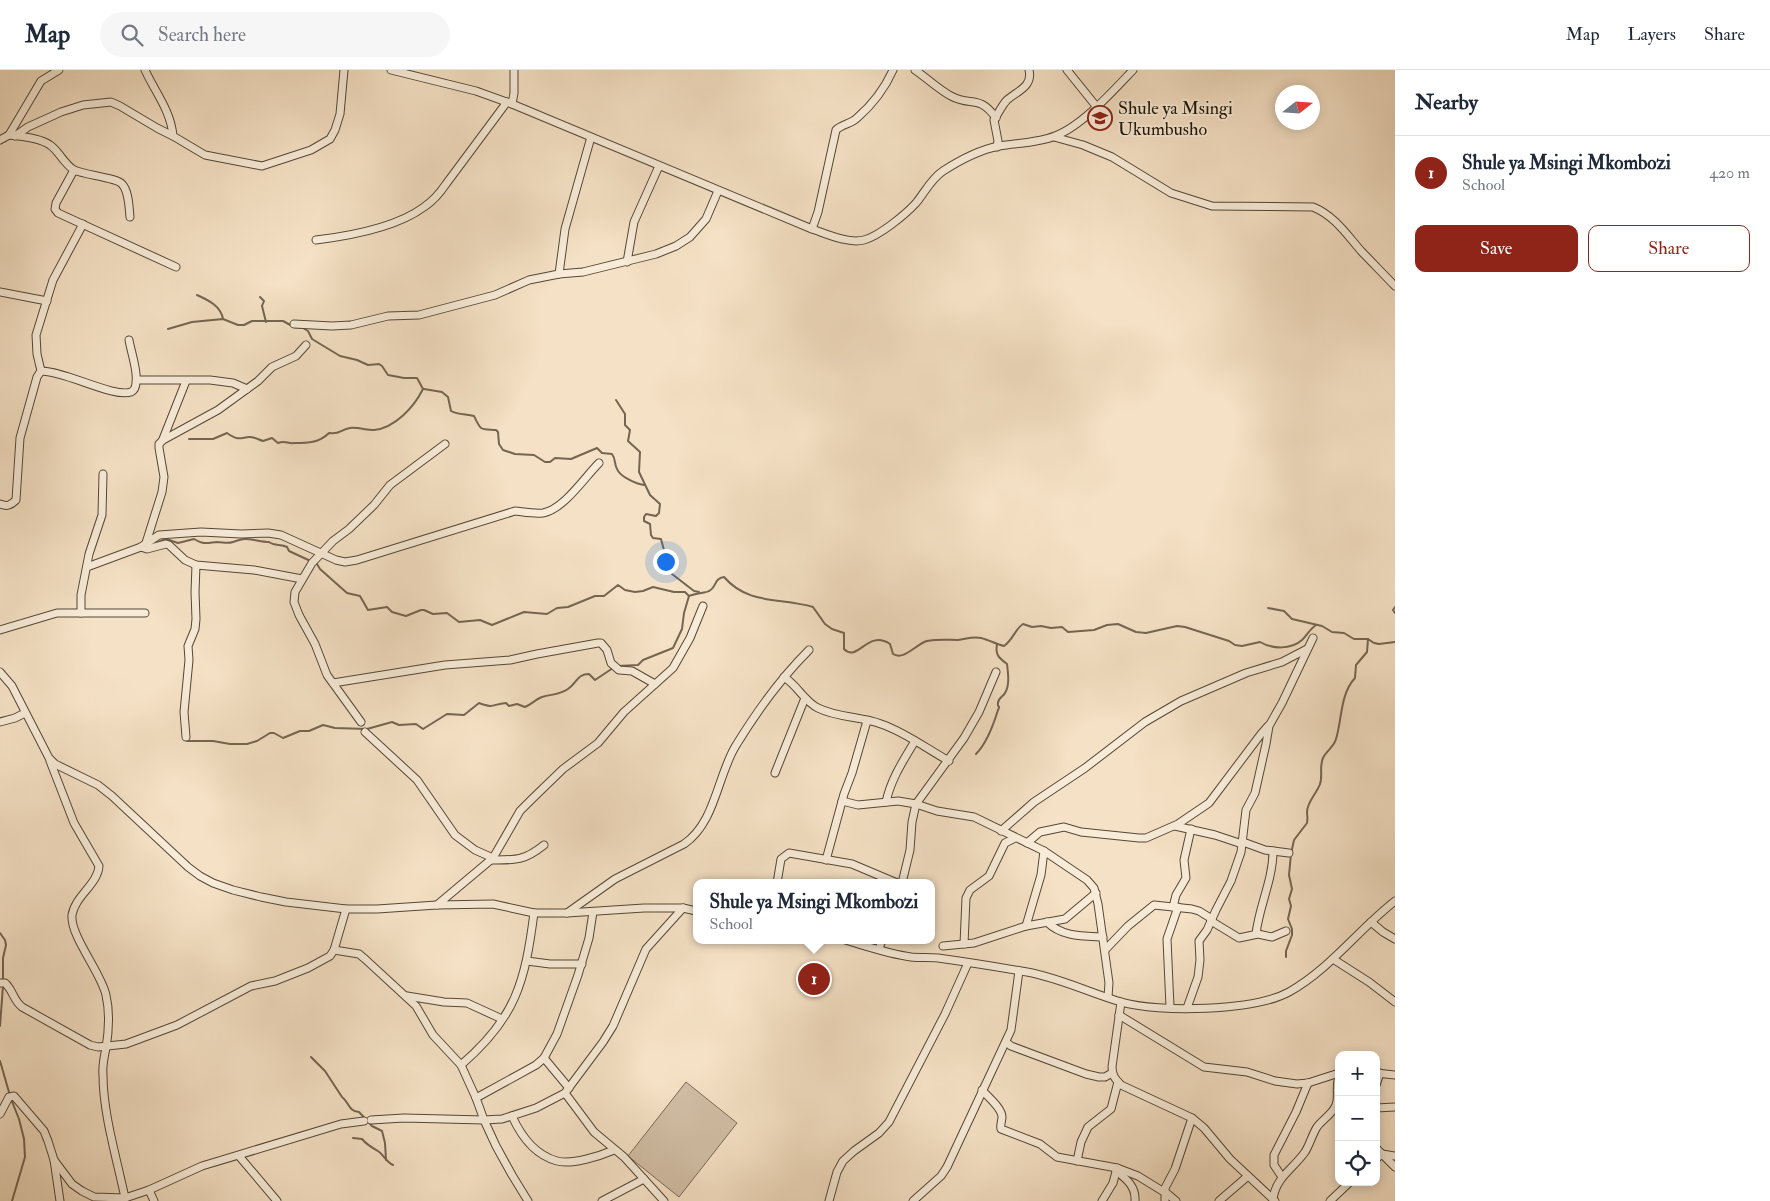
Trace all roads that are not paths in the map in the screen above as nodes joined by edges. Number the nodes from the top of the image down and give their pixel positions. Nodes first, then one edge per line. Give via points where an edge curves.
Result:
1 (59, 70) edge
2 (145, 70) edge
3 (344, 70) edge
4 (391, 70) edge
5 (514, 70) edge
6 (893, 70) edge
7 (915, 70) edge
8 (1029, 70) edge
9 (1067, 70) edge
10 (1133, 70) edge
11 (509, 103) junction
12 (1096, 106) junction
13 (996, 118) junction
14 (12, 135) junction
15 (173, 136) junction
16 (590, 137) junction
17 (1054, 137) junction
18 (0, 140) edge
19 (997, 147) junction
20 (659, 166) junction
21 (74, 170) junction
22 (718, 191) junction
23 (130, 217) dead end
24 (83, 224) junction
25 (812, 229) junction
26 (316, 240) dead end
27 (628, 262) junction
28 (176, 267) dead end
29 (559, 274) junction
30 (1395, 286) edge
31 (0, 292) edge
32 (46, 301) junction
33 (294, 324) dead end
34 (129, 340) dead end
35 (306, 345) dead end
36 (41, 371) junction
37 (137, 380) junction
38 (186, 381) junction
39 (247, 389) junction
40 (163, 440) junction
41 (445, 444) dead end
42 (599, 463) dead end
43 (103, 474) dead end
44 (0, 504) edge
45 (143, 547) junction
46 (322, 554) junction
47 (196, 564) junction
48 (87, 567) junction
49 (302, 579) junction
50 (703, 606) dead end
51 (81, 613) junction
52 (146, 613) dead end
53 (0, 630) edge
54 (1313, 638) dead end
55 (1307, 648) junction
56 (809, 650) dead end
57 (0, 672) edge
58 (996, 672) dead end
59 (784, 677) junction
60 (333, 683) junction
61 (655, 684) junction
62 (805, 698) junction
63 (25, 713) junction
64 (867, 721) junction
65 (0, 722) edge
66 (362, 722) dead end
67 (1269, 726) junction
68 (365, 732) dead end
69 (186, 736) dead end
70 (915, 741) junction
71 (49, 758) junction
72 (949, 761) junction
73 (775, 772) dead end
74 (842, 801) junction
75 (886, 802) junction
76 (916, 804) junction
77 (1174, 826) junction
78 (1191, 829) junction
79 (1000, 831) junction
80 (1015, 838) junction
81 (1027, 843) junction
82 (1242, 843) junction
83 (544, 845) dead end
84 (1044, 851) junction
85 (1273, 851) junction
86 (1289, 853) dead end
87 (492, 859) junction
88 (826, 860) junction
89 (778, 879) edge
90 (888, 879) edge
91 (903, 879) edge
92 (1096, 893) junction
93 (1395, 902) edge
94 (437, 905) junction
95 (1176, 907) junction
96 (683, 908) junction
97 (346, 909) junction
98 (693, 910) edge
99 (534, 912) junction
100 (592, 912) junction
101 (567, 913) junction
102 (1212, 920) junction
103 (1047, 922) junction
104 (1371, 922) junction
105 (1026, 926) junction
106 (1286, 931) dead end
107 (1256, 934) junction
108 (1103, 938) junction
109 (1395, 939) edge
110 (860, 944) edge
111 (880, 944) edge
112 (964, 944) junction
113 (943, 946) dead end
114 (878, 949) junction
115 (334, 950) junction
116 (1104, 950) junction
117 (1332, 960) junction
118 (527, 961) junction
119 (968, 963) junction
120 (582, 964) junction
121 (1020, 971) junction
122 (0, 983) edge
123 (407, 996) junction
124 (1108, 998) junction
125 (1121, 1002) junction
126 (1395, 1002) edge
127 (1170, 1007) junction
128 (1187, 1008) junction
129 (1119, 1015) junction
130 (502, 1020) junction
131 (1006, 1042) junction
132 (106, 1047) junction
133 (544, 1058) junction
134 (460, 1064) junction
135 (1112, 1073) junction
136 (1380, 1073) edge
137 (1395, 1075) edge
138 (1335, 1076) edge
139 (1118, 1082) junction
140 (1308, 1083) junction
141 (982, 1090) junction
142 (567, 1091) junction
143 (1337, 1096) edge
144 (476, 1098) junction
145 (1395, 1107) edge
146 (1380, 1108) edge
147 (0, 1114) edge
148 (512, 1116) junction
149 (1192, 1118) junction
150 (484, 1120) junction
151 (614, 1150) junction
152 (239, 1156) junction
153 (1395, 1156) edge
154 (1380, 1157) edge
155 (1380, 1158) edge
156 (54, 1160) junction
157 (1077, 1161) junction
158 (1395, 1167) edge
159 (1117, 1169) junction
160 (1248, 1176) junction
161 (1282, 1177) junction
162 (644, 1179) junction
163 (72, 1184) junction
164 (1346, 1186) edge
165 (58, 1189) junction
166 (150, 1190) junction
167 (1164, 1191) junction
168 (125, 1198) junction
169 (1274, 1200) edge
170 (60, 1201) edge
171 (154, 1201) edge
172 (277, 1201) edge
173 (528, 1201) edge
174 (602, 1201) edge
175 (664, 1201) edge
176 (830, 1201) edge
177 (913, 1201) edge
178 (1102, 1201) edge
179 (1135, 1201) edge
180 (1165, 1201) edge
181 (1176, 1201) edge
182 (1219, 1201) edge
183 (1330, 1201) edge

1 - 14 street via 41,81
2 - 15 street via 168,112
3 - 15 street via 340,114 335,130 330,139 311,150 262,166 205,155
4 - 11 street
5 - 11 street via 514,93
6 - 25 street via 882,90 857,118 836,130
7 - 13 street via 950,96 984,105
8 - 13 street via 1026,87 1006,101
9 - 12 street
10 - 12 street
11 - 16 street
11 - 26 street via 437,196 424,207 409,216 356,234
12 - 17 street via 1074,126
13 - 19 street
14 - 15 street via 61,112 83,105 111,102
14 - 18 street
14 - 21 street via 50,145
16 - 20 street
16 - 29 street via 565,229
17 - 19 street
17 - 30 street via 1112,157 1171,193 1207,205 1312,207 1338,223
19 - 25 street via 975,154 940,173 911,208 864,240 845,239
20 - 22 street
20 - 27 street via 634,222
21 - 23 street via 123,184
21 - 24 street via 55,206 61,215
22 - 25 street
22 - 27 street via 706,218 690,237 676,246
24 - 28 street
24 - 32 street via 53,280
27 - 29 street
29 - 33 street via 529,280 495,296 419,315 388,316 351,325
31 - 32 street
32 - 36 street via 36,335
34 - 37 street
35 - 39 street via 296,356 272,368
36 - 37 street via 124,393 132,392
36 - 44 street via 20,438 16,500 4,506
37 - 38 street
38 - 39 street via 233,383
38 - 40 street
39 - 40 street via 218,410
40 - 45 street via 159,448 164,477 162,492
41 - 46 street via 390,485 374,505
42 - 46 street via 568,498 549,511 507,513 357,560 345,562
43 - 48 street via 102,514
45 - 46 street via 166,534 268,533 289,538
45 - 47 street via 169,545 185,560
45 - 48 street
46 - 49 street
47 - 49 street
47 - 69 street via 196,619 188,646 184,712
48 - 51 street
49 - 60 street via 294,602
50 - 61 street via 682,654 673,668
51 - 52 street
51 - 53 street via 56,613
54 - 55 street
55 - 67 street
55 - 79 street via 1282,662 1246,673 1181,701 1145,722 1034,802
56 - 59 street
57 - 63 street via 12,686
58 - 72 street via 979,712
59 - 62 street
59 - 101 street via 736,747 700,830 693,838 615,878
60 - 61 street via 445,664 510,660 602,643 611,663 619,670 632,671
60 - 66 street
61 - 87 street via 624,712 598,743 563,769 520,811
62 - 64 street via 834,715
62 - 73 street
63 - 65 street
63 - 71 street
64 - 70 street via 890,727
64 - 74 street
67 - 77 street via 1209,803
67 - 82 street via 1255,793 1246,810
68 - 87 street via 418,780 455,835
70 - 72 street
70 - 75 street via 896,772
71 - 97 street via 98,785 188,867 212,882 286,902
71 - 132 street via 74,822 99,866 74,906 72,916 74,929 105,991 109,1010
72 - 76 street
74 - 75 street via 858,804
74 - 88 street
75 - 76 street
76 - 79 street via 974,817
76 - 91 street
77 - 78 street
77 - 81 street via 1146,838 1081,832 1064,826 1040,832
78 - 82 street
78 - 95 street via 1184,860 1186,878 1176,895
79 - 80 street
80 - 81 street
80 - 112 street via 1005,843 989,876 970,890 965,906
81 - 84 street
82 - 85 street
82 - 102 street via 1235,872
83 - 87 street via 527,857
84 - 92 street via 1087,880
84 - 105 street via 1041,875
85 - 86 street
85 - 107 street
87 - 94 street
88 - 89 street via 785,855 781,858
88 - 90 street via 852,864
92 - 103 street via 1068,918
92 - 108 street
93 - 104 street
94 - 97 street
94 - 99 street via 493,904
95 - 102 street via 1199,911
95 - 116 street via 1151,907
95 - 127 street via 1167,939
96 - 98 street
96 - 100 street
96 - 142 street via 646,950 612,1026
97 - 115 street
99 - 101 street
99 - 118 street
100 - 101 street
100 - 120 street
102 - 107 street via 1236,937
102 - 128 street via 1199,941 1198,977
103 - 105 street
103 - 108 street via 1062,932
104 - 109 street
104 - 117 street
105 - 112 street
106 - 107 street via 1272,937
108 - 116 street
110 - 114 street
111 - 114 street
112 - 113 street
114 - 119 street via 910,957
115 - 123 street via 359,954
115 - 132 street via 330,956 308,968 251,986 177,1025 126,1044
116 - 124 street
117 - 126 street
117 - 128 street via 1288,992 1267,1001
118 - 120 street
118 - 130 street via 512,1006
119 - 121 street
119 - 176 street via 889,1122 843,1161
120 - 133 street via 561,1025
121 - 124 street
121 - 131 street via 1011,1030
122 - 132 street via 8,985 22,1007 84,1042
123 - 130 street via 467,1003
123 - 134 street via 433,1035
124 - 125 street
125 - 127 street
125 - 129 street
127 - 128 street
129 - 135 street
129 - 140 street via 1204,1066 1248,1072 1275,1081
130 - 134 street via 489,1038
131 - 135 street via 1099,1078
131 - 141 street
132 - 168 street via 103,1081
133 - 142 street
133 - 144 street via 536,1066
134 - 144 street
135 - 139 street
136 - 137 street
138 - 140 street
139 - 149 street
139 - 157 street via 1111,1109 1088,1127
140 - 161 street via 1274,1154 1274,1165
141 - 157 street via 1000,1111 1001,1129 1040,1144 1057,1157
141 - 177 street via 947,1167
142 - 148 street via 536,1108
142 - 151 street via 594,1132
143 - 161 street via 1334,1109 1316,1129 1305,1152
144 - 150 street
145 - 146 street
147 - 156 street via 10,1096 17,1098 44,1131
148 - 150 street
148 - 151 street via 535,1150 555,1161 590,1158
149 - 160 street
149 - 167 street
150 - 152 street via 367,1120 341,1124
150 - 173 street
151 - 162 street
152 - 166 street via 202,1166
152 - 172 street
153 - 154 street
155 - 158 street
156 - 163 street
156 - 165 street
157 - 159 street
159 - 167 street via 1138,1176
159 - 178 street
159 - 179 street via 1133,1188
160 - 169 street
160 - 182 street
161 - 169 street via 1274,1190
162 - 174 street
162 - 175 street
163 - 165 street
163 - 168 street via 94,1197
164 - 183 street
165 - 170 street
166 - 168 street
166 - 171 street
167 - 180 street
167 - 181 street

